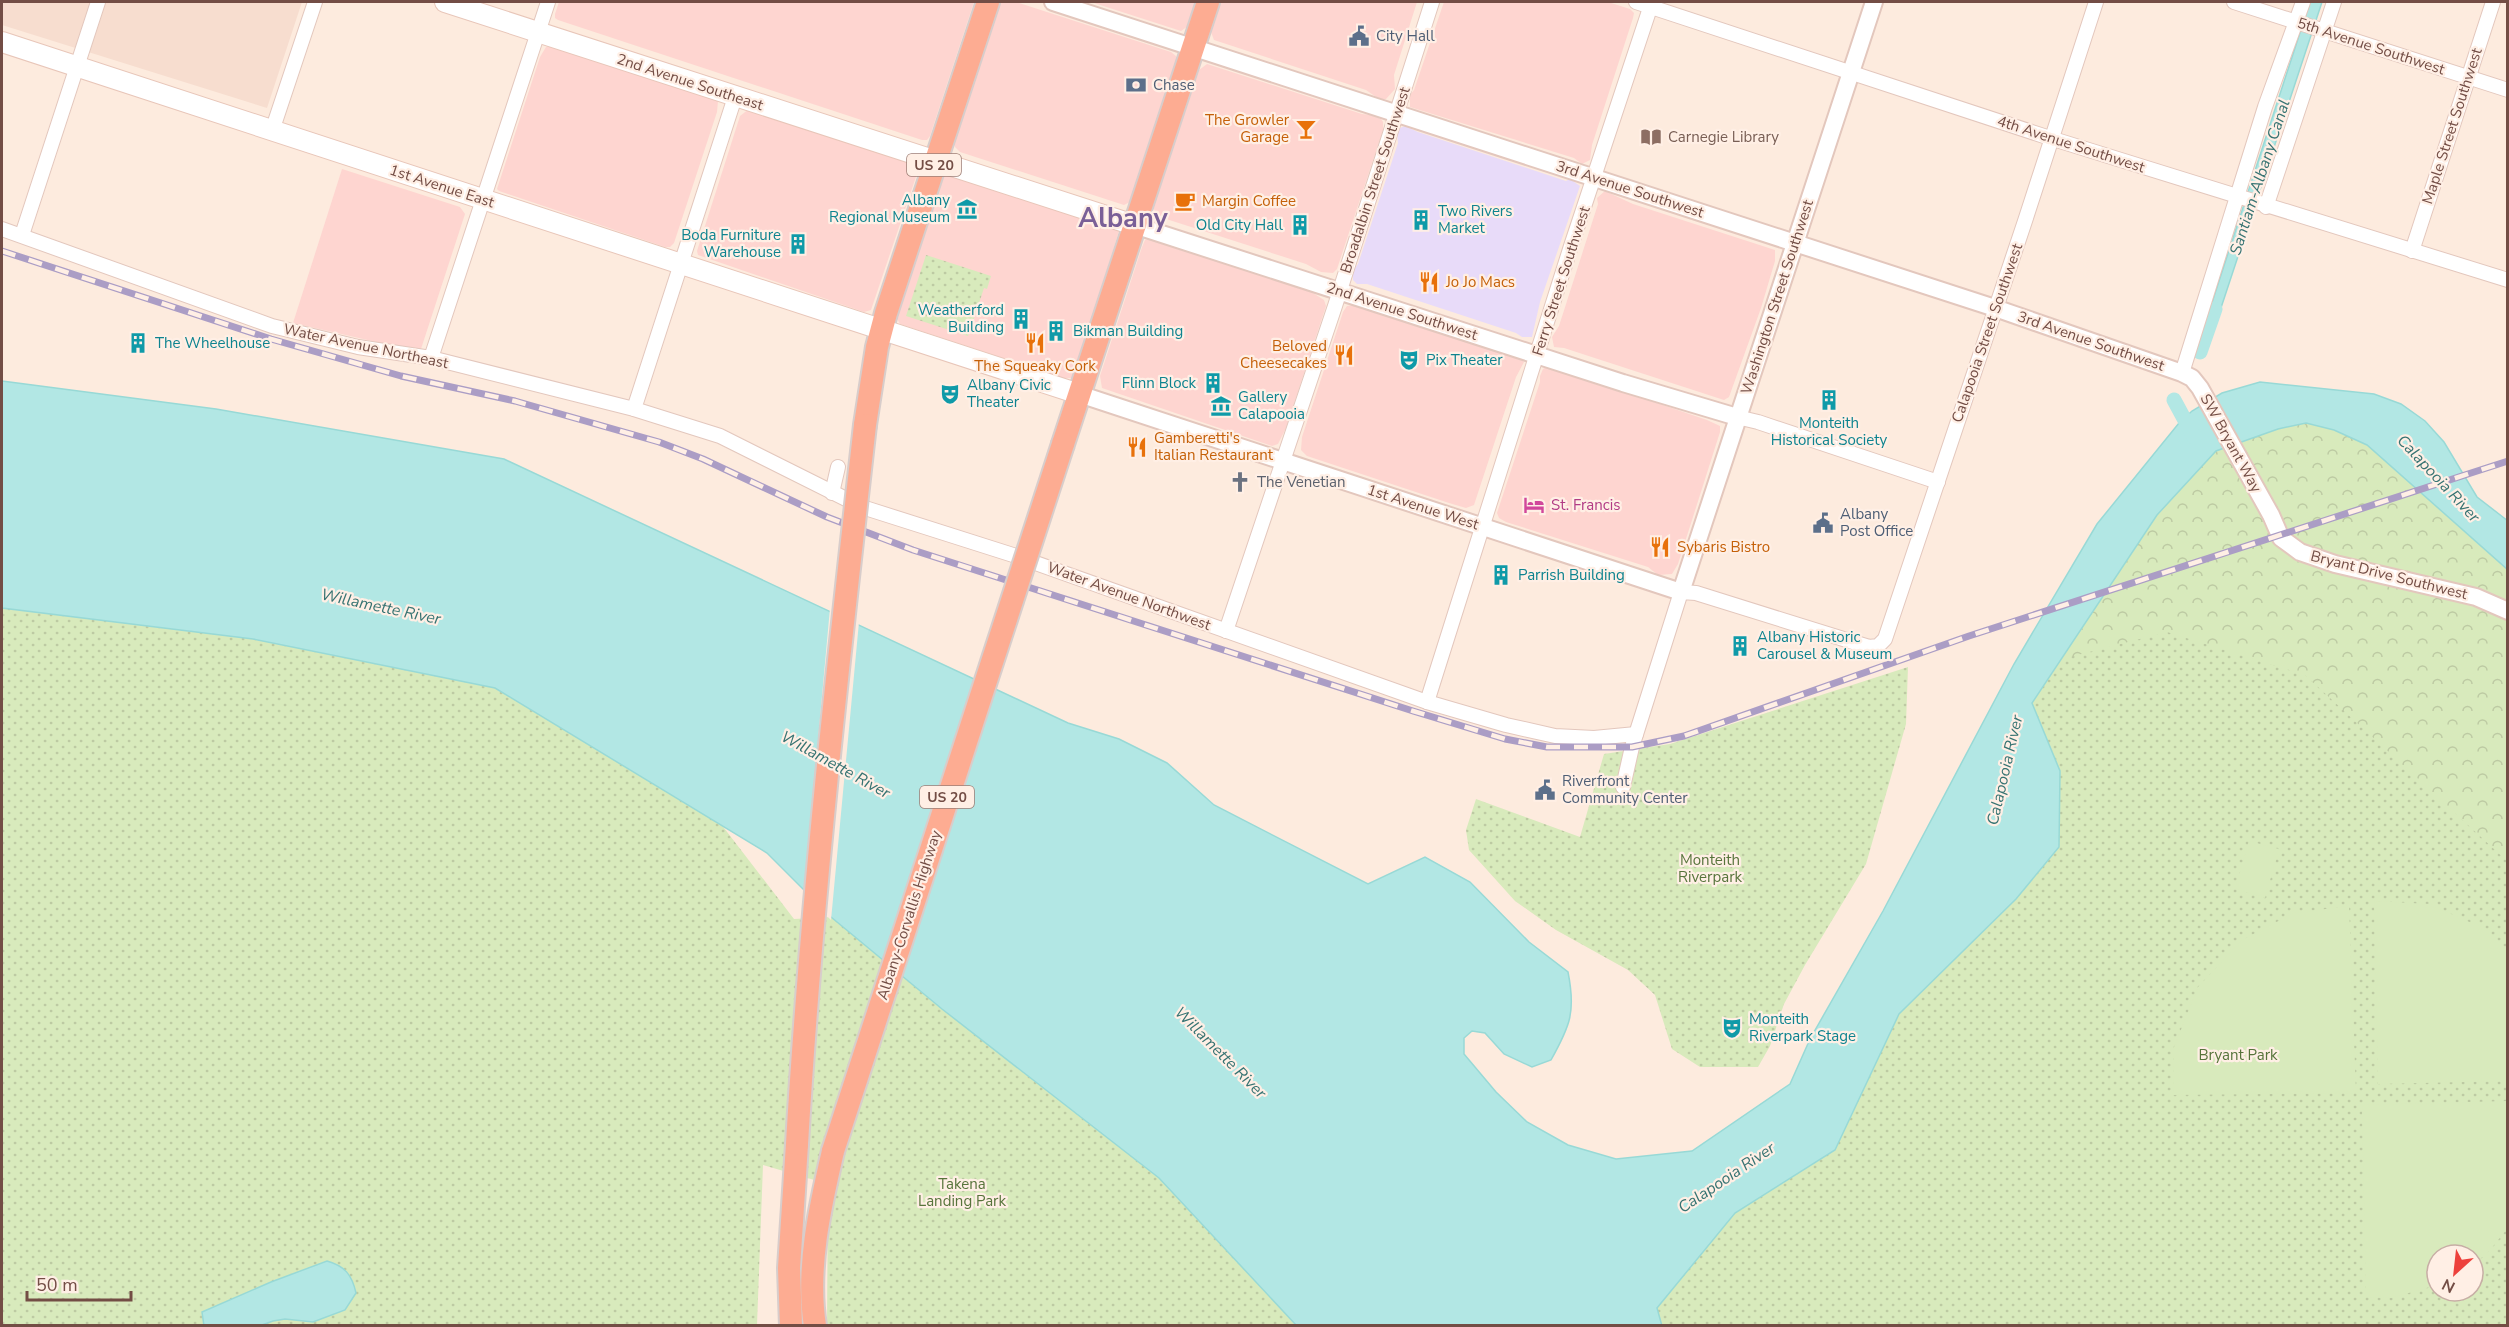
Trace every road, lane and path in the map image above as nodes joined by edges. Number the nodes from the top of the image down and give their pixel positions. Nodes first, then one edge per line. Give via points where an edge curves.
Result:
1 (98, 2) edge
2 (315, 2) edge
3 (445, 2) edge
4 (548, 2) edge
5 (988, 2) edge
6 (1053, 2) edge
7 (1208, 2) edge
8 (1432, 2) edge
9 (1636, 2) edge
10 (1874, 2) edge
11 (2096, 2) edge
12 (2234, 2) edge
13 (2302, 2) edge
14 (2334, 2) edge
15 (2493, 2) edge
16 (1652, 4) edge
17 (2299, 22) junction
18 (2321, 30) junction
19 (539, 32) junction
20 (2, 42) edge
21 (1194, 47) junction
22 (76, 66) junction
23 (1850, 71) junction
24 (2469, 77) junction
25 (2508, 90) edge
26 (735, 97) junction
27 (1397, 112) junction
28 (272, 131) junction
29 (2050, 138) junction
30 (935, 162) junction
31 (1595, 177) junction
32 (2240, 198) junction
33 (484, 200) junction
34 (2262, 206) junction
35 (1134, 225) junction
36 (2, 230) edge
37 (22, 235) junction
38 (1794, 243) junction
39 (2412, 251) junction
40 (682, 264) junction
41 (2508, 280) edge
42 (1339, 291) junction
43 (1995, 308) junction
44 (882, 330) junction
45 (1538, 354) junction
46 (431, 358) junction
47 (2182, 373) junction
48 (2200, 388) joint
49 (1079, 394) junction
50 (634, 409) junction
51 (1737, 417) junction
52 (1283, 461) junction
53 (838, 467) dead end
54 (1938, 482) junction
55 (832, 493) junction
56 (2261, 499) joint
57 (1482, 527) junction
58 (1681, 592) junction
59 (2508, 611) edge
60 (1226, 631) junction
61 (1862, 646) joint
62 (1427, 702) junction
63 (1636, 734) junction
64 (1623, 787) dead end
65 (791, 1326) edge
66 (815, 1326) edge

1 - 22 street
2 - 28 street
3 - 19 main road, 2nd Avenue Southeast
4 - 19 street
5 - 30 highway, US 20
6 - 21 street, 3rd Avenue Southwest
7 - 21 highway, US 20
8 - 27 street, Broadalbin Street Southwest
9 - 16 street, 4th Avenue Southwest
10 - 23 street, Washington Street Southwest
11 - 29 street, Calapooia Street Southwest
12 - 17 street, 5th Avenue Southwest
13 - 17 street
14 - 18 street
15 - 24 street, Maple Street Southwest
16 - 23 street, 4th Avenue Southwest
16 - 31 street, Ferry Street Southwest
17 - 18 street, 5th Avenue Southwest
17 - 32 street via 2265,107
18 - 24 street, 5th Avenue Southwest
18 - 34 street
19 - 26 main road, 2nd Avenue Southeast
19 - 33 street
20 - 22 main road, 1st Avenue East
21 - 27 street, 3rd Avenue Southwest
21 - 35 highway, US 20
22 - 28 main road, 1st Avenue East
22 - 37 street
23 - 29 street, 4th Avenue Southwest
23 - 38 street, Washington Street Southwest
24 - 25 street, 5th Avenue Southwest
24 - 39 street, Maple Street Southwest
26 - 30 main road, 2nd Avenue Southeast
26 - 40 street
27 - 31 street, 3rd Avenue Southwest
27 - 42 street, Broadalbin Street Southwest
28 - 33 main road, 1st Avenue East
29 - 32 street, 4th Avenue Southwest
29 - 43 street, Calapooia Street Southwest
30 - 35 main road, 2nd Avenue Southwest
30 - 44 highway, US 20
31 - 38 street, 3rd Avenue Southwest
31 - 45 street, Ferry Street Southwest
32 - 34 street, 4th Avenue Southwest
32 - 47 street
33 - 40 main road, 1st Avenue East
33 - 46 street
34 - 39 street, 4th Avenue Southwest
35 - 42 street, 2nd Avenue Southwest
35 - 49 highway, US 20
36 - 37 street, Water Avenue Northeast
37 - 46 street, Water Avenue Northeast via 273,326 358,347
38 - 43 street, 3rd Avenue Southwest
38 - 51 street, Washington Street Southwest
39 - 41 street, 4th Avenue Southwest
40 - 44 main road, 1st Avenue East
40 - 50 street
42 - 45 street, 2nd Avenue Southwest
42 - 52 street, Broadalbin Street Southwest
43 - 47 street, 3rd Avenue Southwest
43 - 54 street, Calapooia Street Southwest
44 - 49 main road, 1st Avenue West
44 - 65 highway, US 20, bridge via 865,425 803,1042 789,1268
45 - 51 street, 2nd Avenue Southwest
45 - 57 street, Ferry Street Southwest
46 - 50 street, Water Avenue Northeast
47 - 48 street, 3rd Avenue Southwest
48 - 56 street, SW Bryant Way
49 - 52 street, 1st Avenue West
49 - 66 highway, Albany-Corvallis Highway / US 20, bridge via 833,1151 814,1259
50 - 55 street, Water Avenue Northwest via 720,436
51 - 54 street, 2nd Avenue Southwest
51 - 58 street, Washington Street Southwest
52 - 57 street, 1st Avenue West
52 - 60 street, Broadalbin Street Southwest
53 - 55 street
54 - 61 street, Calapooia Street Southwest via 1887,634 1878,646
55 - 60 street, Water Avenue Northwest via 894,519 1013,555
56 - 59 street, Bryant Drive Southwest via 2277,532 2300,552 2476,597
57 - 58 street, 1st Avenue West
57 - 62 street, Ferry Street Southwest
58 - 61 street, 1st Avenue West via 1696,593
58 - 63 street
60 - 62 street, Water Avenue Northwest
62 - 63 street, Water Avenue Northwest via 1555,736
63 - 64 street

